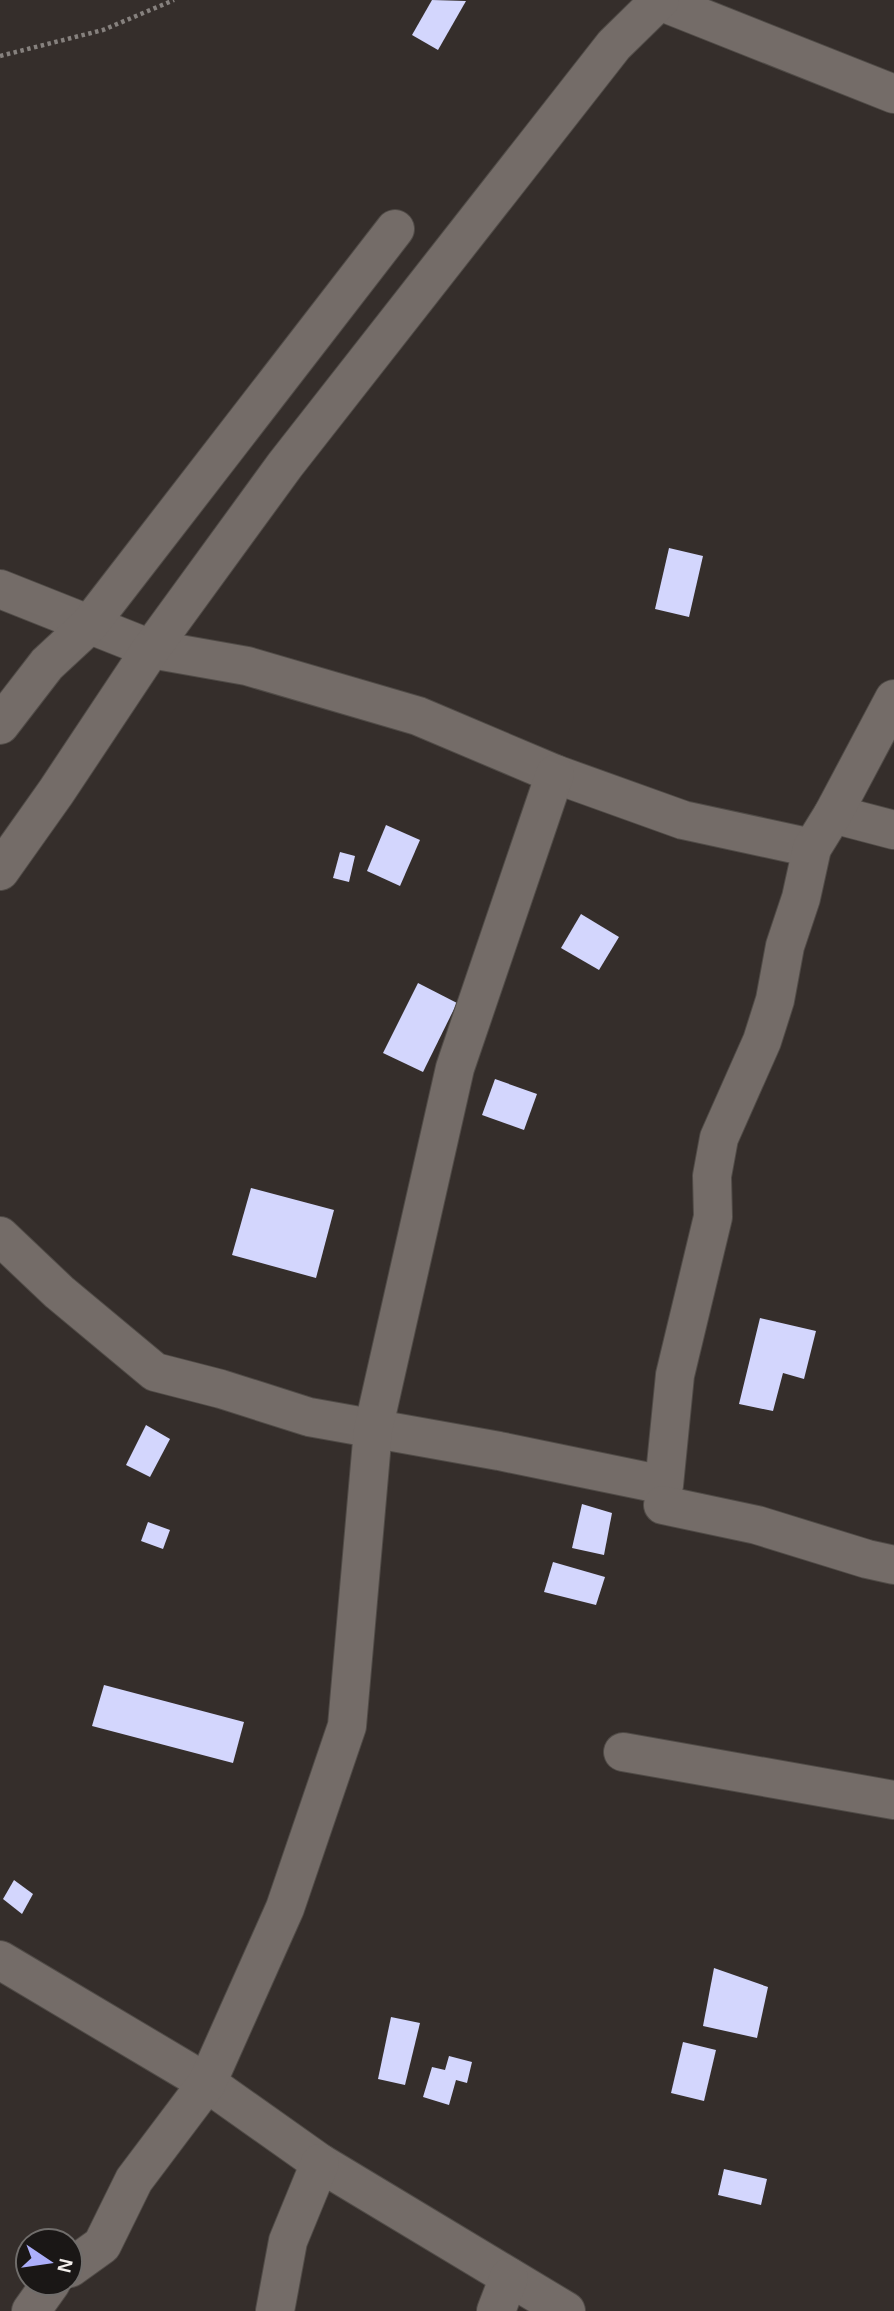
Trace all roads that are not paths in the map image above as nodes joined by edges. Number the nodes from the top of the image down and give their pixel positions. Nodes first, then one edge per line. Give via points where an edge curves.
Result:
1 (659, 1) edge
2 (894, 94) edge
3 (395, 229) dead end
4 (0, 590) edge
5 (89, 625) junction
6 (151, 649) junction
7 (894, 699) edge
8 (0, 725) edge
9 (555, 775) junction
10 (833, 814) junction
11 (894, 830) edge
12 (812, 848) junction
13 (0, 871) edge
14 (0, 1236) edge
15 (373, 1430) junction
16 (663, 1505) dead end
17 (894, 1565) edge
18 (623, 1752) dead end
19 (894, 1800) edge
20 (0, 1960) edge
21 (207, 2083) junction
22 (320, 2163) junction
23 (84, 2258) edge
24 (502, 2294) edge
25 (275, 2311) edge
26 (566, 2311) edge

1 - 2 street
1 - 6 street via 614,45 285,465
3 - 5 street
4 - 5 street
5 - 6 street
5 - 8 street via 47,664
6 - 9 street via 247,666 418,716
6 - 13 street
7 - 10 street
9 - 12 street via 683,820
9 - 15 street via 456,1068
10 - 11 street
10 - 12 street
12 - 15 street via 762,1041 719,1138 712,1176 713,1217 676,1375 664,1485
14 - 15 street via 155,1372 309,1417
15 - 21 street via 347,1726 285,1908
16 - 17 street via 757,1525
18 - 19 street
20 - 21 street
21 - 22 street
21 - 23 street via 134,2180 102,2245
22 - 24 street
22 - 25 street via 288,2241
24 - 26 street

